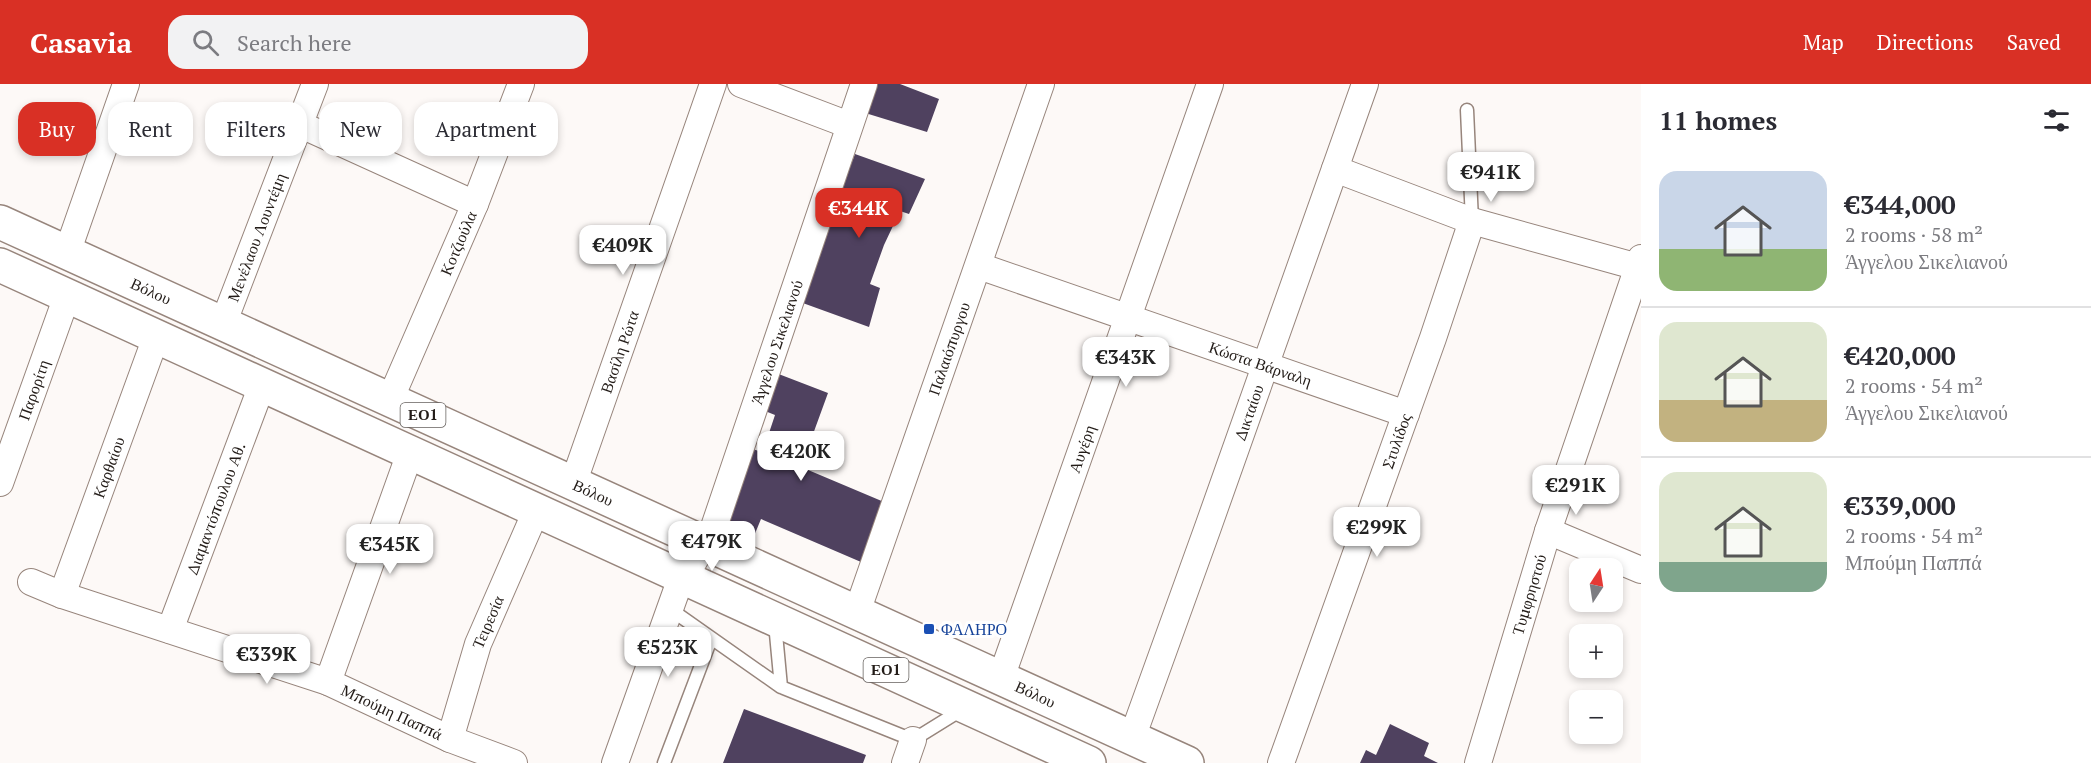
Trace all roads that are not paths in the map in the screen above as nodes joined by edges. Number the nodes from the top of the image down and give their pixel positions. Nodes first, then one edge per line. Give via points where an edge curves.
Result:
1 (126, 84) edge
2 (315, 84) edge
3 (521, 84) edge
4 (713, 84) edge
5 (741, 84) edge
6 (864, 84) edge
7 (1041, 84) edge
8 (1210, 84) edge
9 (1365, 84) edge
10 (307, 104) edge
11 (1467, 110) dead end
12 (849, 125) junction
13 (307, 128) edge
14 (287, 156) edge
15 (1335, 170) junction
16 (475, 204) junction
17 (1472, 220) junction
18 (0, 222) edge
19 (67, 253) junction
20 (1640, 262) edge
21 (0, 266) edge
22 (979, 266) junction
23 (67, 296) junction
24 (1128, 319) junction
25 (224, 324) junction
26 (156, 337) junction
27 (1266, 366) junction
28 (262, 386) junction
29 (390, 400) junction
30 (1406, 414) junction
31 (410, 453) junction
32 (0, 483) edge
33 (573, 484) junction
34 (536, 511) junction
35 (1548, 531) junction
36 (703, 544) junction
37 (1641, 570) edge
38 (683, 577) junction
39 (31, 582) dead end
40 (62, 595) junction
41 (670, 609) junction
42 (857, 612) junction
43 (775, 619) junction
44 (170, 630) junction
45 (711, 639) junction
46 (1001, 678) junction
47 (328, 682) junction
48 (781, 687) junction
49 (967, 707) junction
50 (1132, 738) junction
51 (450, 739) junction
52 (909, 751) edge
53 (514, 763) edge
54 (615, 763) edge
55 (664, 763) edge
56 (1089, 763) edge
57 (1187, 763) edge
58 (1281, 763) edge
59 (1478, 763) edge

1 - 19 street
2 - 10 street, Μενέλαου Λουντέμη
3 - 16 street, Κοτζιούλα
4 - 33 street, Βασίλη Ρώτα
5 - 12 street
6 - 12 street, Άγγελου Σικελιανού
7 - 22 street, Παλαιόπυργου
8 - 24 street, Αυγέρη
9 - 15 street, Δικταίου
11 - 17 lane, Στυλίδος
12 - 36 street, Άγγελου Σικελιανού via 714,527
13 - 16 street
14 - 25 street, Μενέλαου Λουντέμη
15 - 17 street
15 - 27 street, Δικταίου
16 - 29 street, Κοτζιούλα
17 - 20 street
17 - 30 street, Στυλίδος
18 - 19 main road, Βόλου / ΕΟ1
19 - 25 main road, Βόλου / ΕΟ1
20 - 35 street, Τυμφρηστού
21 - 23 main road, ΕΟ1
22 - 24 street, Κώστα Βάρναλη
22 - 42 street, Παλαιόπυργου
23 - 26 main road, ΕΟ1
23 - 32 street, Παρορίτη
24 - 27 street, Κώστα Βάρναλη
24 - 46 street, Αυγέρη
25 - 29 main road, Βόλου / ΕΟ1
26 - 28 main road, ΕΟ1
26 - 40 street, Καρθαίου
27 - 30 street, Κώστα Βάρναλη
27 - 50 street, Δικταίου
28 - 31 main road, ΕΟ1
28 - 44 street, Διαμαντόπουλου Αθ.
29 - 33 main road, Βόλου / ΕΟ1
30 - 58 street, Στυλίδος
31 - 34 main road, ΕΟ1
31 - 47 street
33 - 36 main road, Βόλου / ΕΟ1
34 - 38 main road, ΕΟ1
34 - 51 street, Τειρεσία via 477,644
35 - 37 street
35 - 59 street, Τυμφρηστού
36 - 38 street, Άγγελου Σικελιανού
36 - 42 main road, Βόλου / ΕΟ1
38 - 41 street, Άγγελου Σικελιανού
38 - 43 main road, ΕΟ1
39 - 40 street, Μπούμη Παππά
40 - 44 street, Μπούμη Παππά
41 - 45 lane
41 - 54 street, Άγγελου Σικελιανού
42 - 46 main road, Βόλου / ΕΟ1
43 - 48 lane
43 - 49 main road, ΕΟ1
44 - 47 street, Μπούμη Παππά
45 - 48 lane
45 - 55 lane
46 - 50 main road, Βόλου / ΕΟ1
47 - 51 street, Μπούμη Παππά
48 - 52 lane
49 - 52 lane
49 - 56 main road, ΕΟ1
50 - 57 main road, Βόλου / ΕΟ1
51 - 53 street, Μπούμη Παππά

